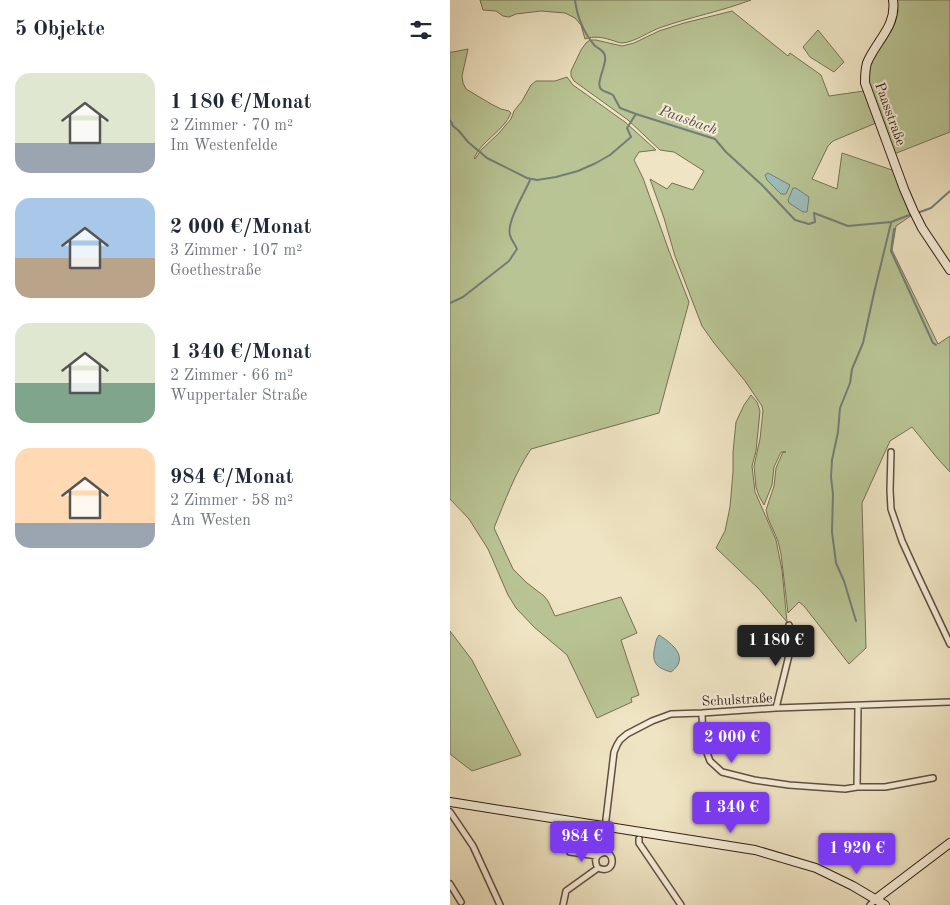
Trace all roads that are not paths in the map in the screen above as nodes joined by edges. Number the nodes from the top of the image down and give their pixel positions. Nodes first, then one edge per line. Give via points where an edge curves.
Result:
1 (893, 0) edge
2 (950, 270) edge
3 (891, 452) dead end
4 (789, 625) dead end
5 (950, 644) edge
6 (950, 702) edge
7 (858, 706) junction
8 (776, 708) junction
9 (702, 713) junction
10 (933, 778) dead end
11 (857, 787) junction
12 (450, 802) edge
13 (450, 812) edge
14 (606, 827) junction
15 (639, 839) dead end
16 (950, 843) edge
17 (570, 852) dead end
18 (600, 854) junction
19 (598, 868) junction
20 (450, 884) edge
21 (461, 902) dead end
22 (873, 902) edge
23 (500, 905) edge
24 (564, 905) edge
25 (681, 905) edge
26 (885, 905) edge

1 - 2 main road, Paasstraße via 888,29 866,64 865,83 904,189
3 - 5 street via 890,509
4 - 8 street via 791,646
6 - 7 street, Schulstraße
7 - 8 street, Schulstraße
7 - 11 street
8 - 9 street, Schulstraße
9 - 11 street via 703,742 710,761 722,772 788,785
9 - 14 street, Schulstraße via 672,714 652,721 620,740 614,752
10 - 11 street via 885,787
12 - 14 main road
13 - 23 street via 473,846
14 - 18 street, Schulstraße
14 - 22 main road via 755,850 816,868 843,881
15 - 25 street
16 - 22 main road
17 - 18 street
18 - 19 street via 595,860
18 - 19 street via 607,853 613,860 608,869
19 - 24 street via 566,891
20 - 21 street
22 - 26 main road

